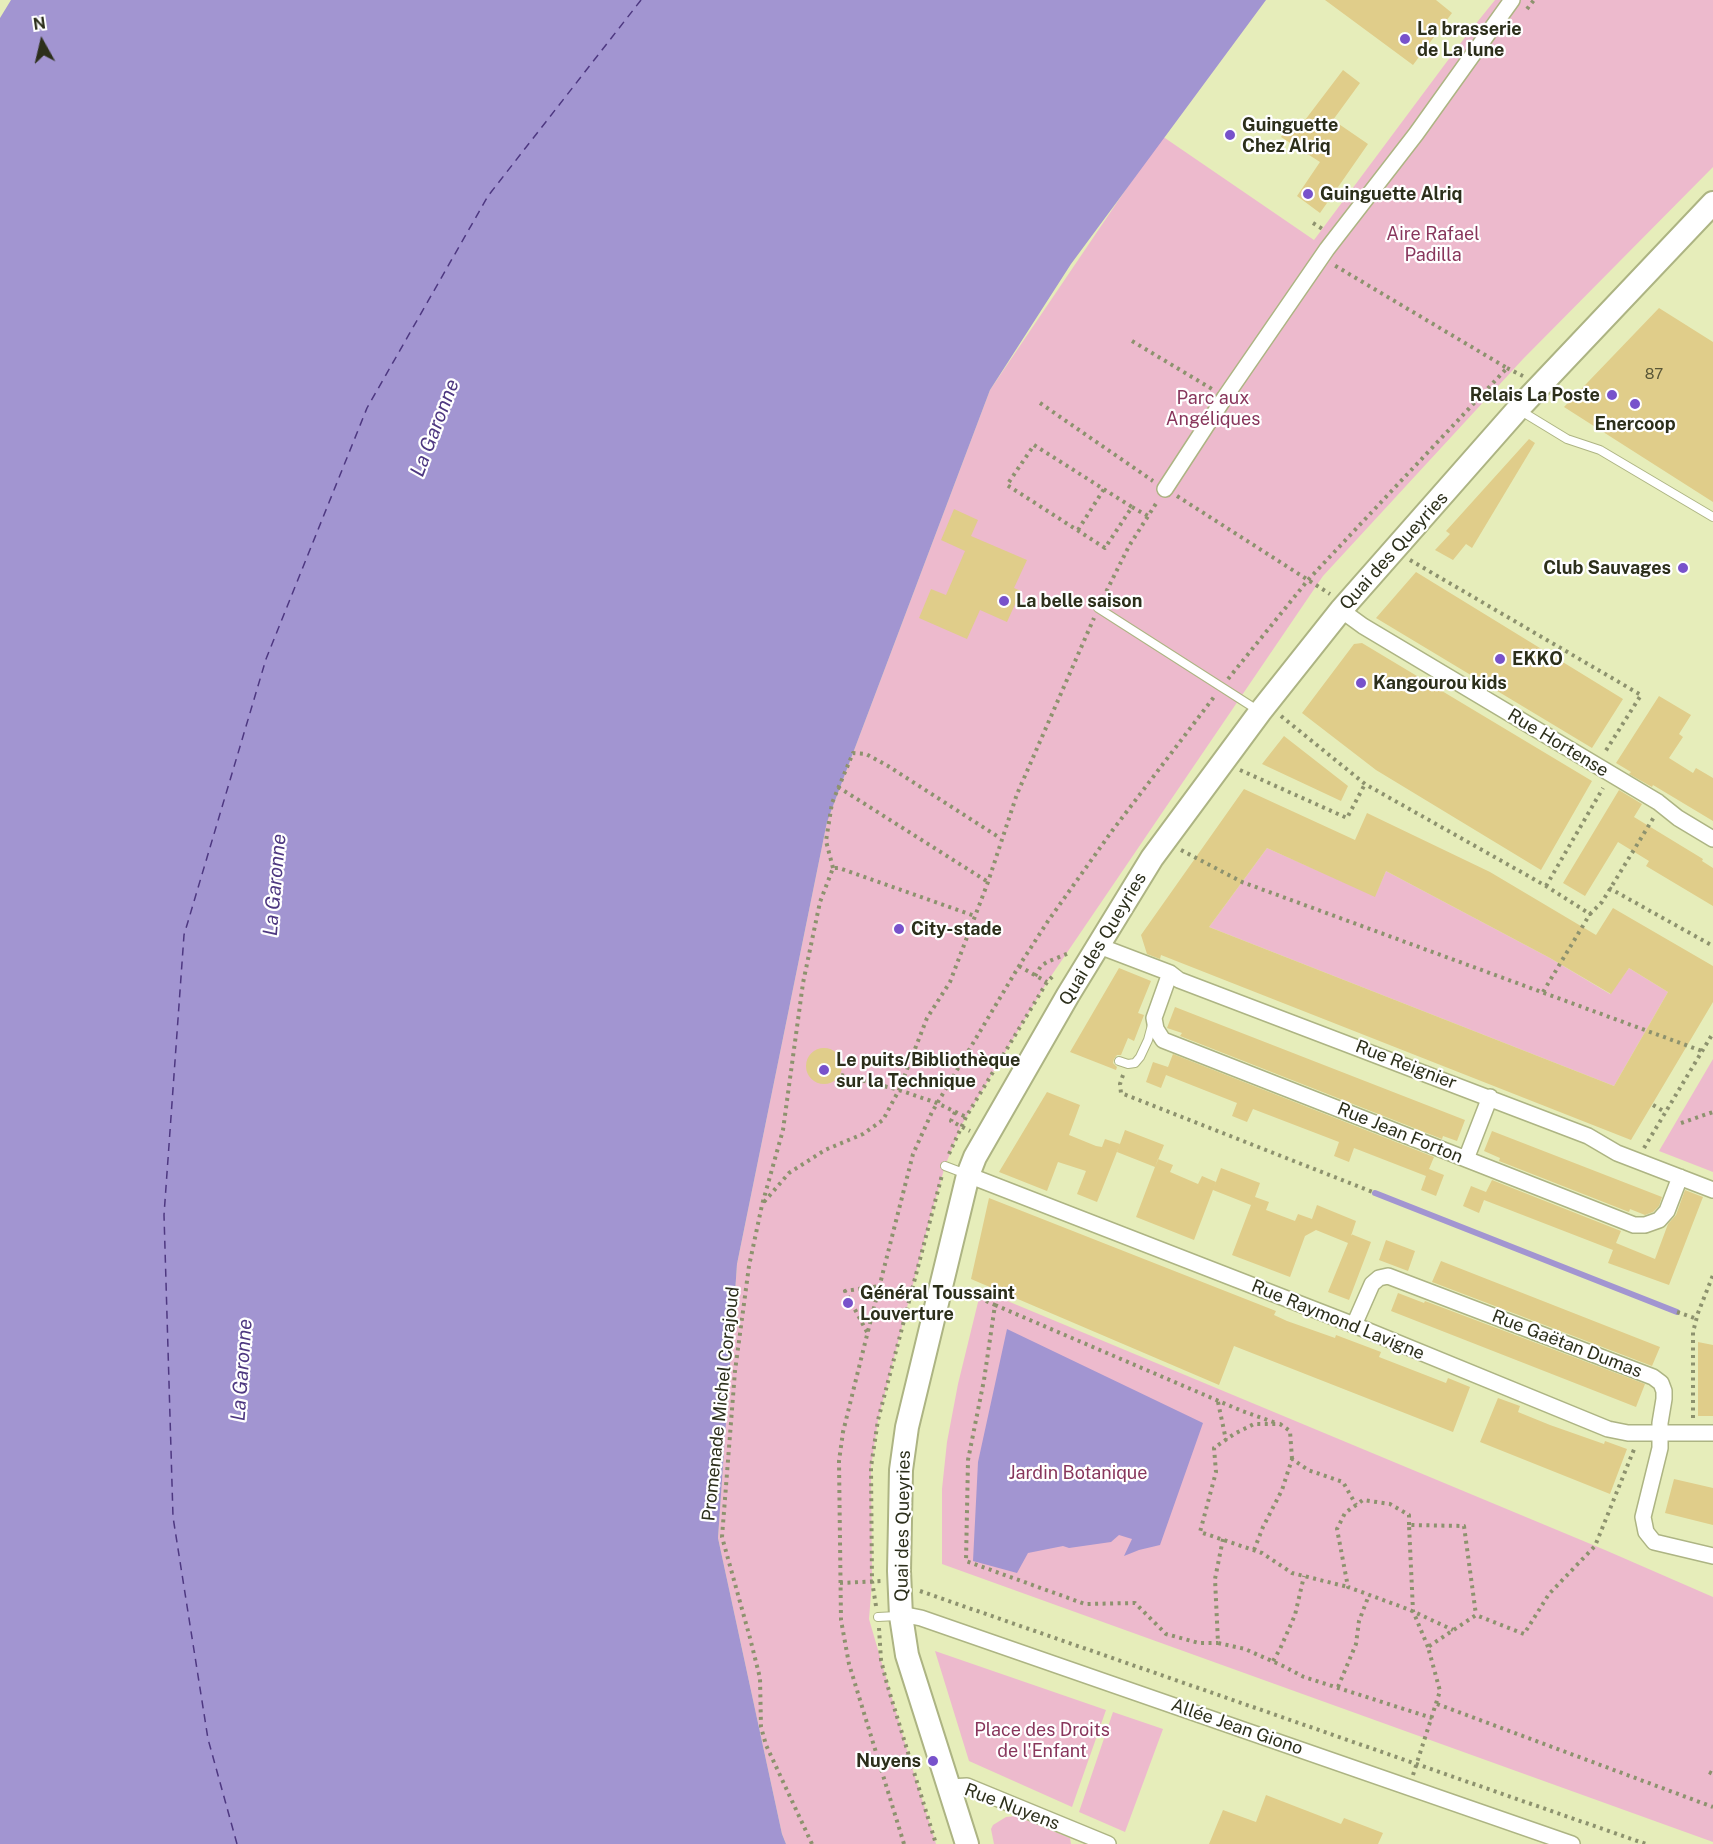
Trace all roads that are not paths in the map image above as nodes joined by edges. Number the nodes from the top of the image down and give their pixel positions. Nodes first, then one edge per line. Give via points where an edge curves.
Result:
1 (1512, 0) edge
2 (1713, 203) edge
3 (1518, 409) junction
4 (1165, 489) road end
5 (1713, 517) edge
6 (1098, 608) road end
7 (1341, 610) junction
8 (1263, 708) junction
9 (1713, 839) edge
10 (1099, 944) junction
11 (1170, 974) junction
12 (1154, 1018) junction
13 (1124, 1062) road end
14 (1490, 1097) junction
15 (1466, 1159) junction
16 (945, 1166) dead end
17 (968, 1175) junction
18 (1680, 1178) junction
19 (1713, 1190) edge
20 (1354, 1325) junction
21 (1660, 1432) junction
22 (1713, 1432) edge
23 (1713, 1556) edge
24 (901, 1616) junction
25 (878, 1617) road end
26 (950, 1787) junction
27 (967, 1844) edge
28 (1108, 1844) edge
29 (1572, 1844) edge

1 - 4 street via 1327,249
2 - 3 main road, Quai des Queyries
3 - 5 lane via 1567,439 1600,450
3 - 7 main road, Quai des Queyries
6 - 8 lane via 1222,687
7 - 8 main road, Quai des Queyries
7 - 9 street, Rue Hortense
8 - 10 main road, Quai des Queyries via 1164,842
10 - 11 street, Rue Reignier
10 - 17 main road, Quai des Queyries
11 - 12 street
11 - 14 street, Rue Reignier
12 - 13 lane via 1140,1057 1135,1063
12 - 15 street, Rue Jean Forton via 1163,1040
14 - 15 street
14 - 18 street, Rue Reignier
15 - 18 street, Rue Jean Forton via 1634,1226 1659,1220
16 - 17 lane
17 - 20 street, Rue Raymond Lavigne
17 - 24 main road, Quai des Queyries via 907,1426 901,1470
18 - 19 street, Rue Reignier
20 - 21 street, Rue Raymond Lavigne via 1608,1429
20 - 21 street, Rue Gaëtan Dumas via 1372,1284 1388,1276 1653,1377 1664,1391
21 - 22 street, Rue Raymond Lavigne
21 - 23 street, Rue Gaëtan Dumas via 1660,1448 1643,1517 1646,1532 1654,1542
24 - 25 lane
24 - 26 main road, Quai des Queyries via 907,1654
24 - 29 street, Allée Jean Giono via 921,1618
26 - 27 main road, Quai des Queyries
26 - 28 street, Rue Nuyens via 967,1786

